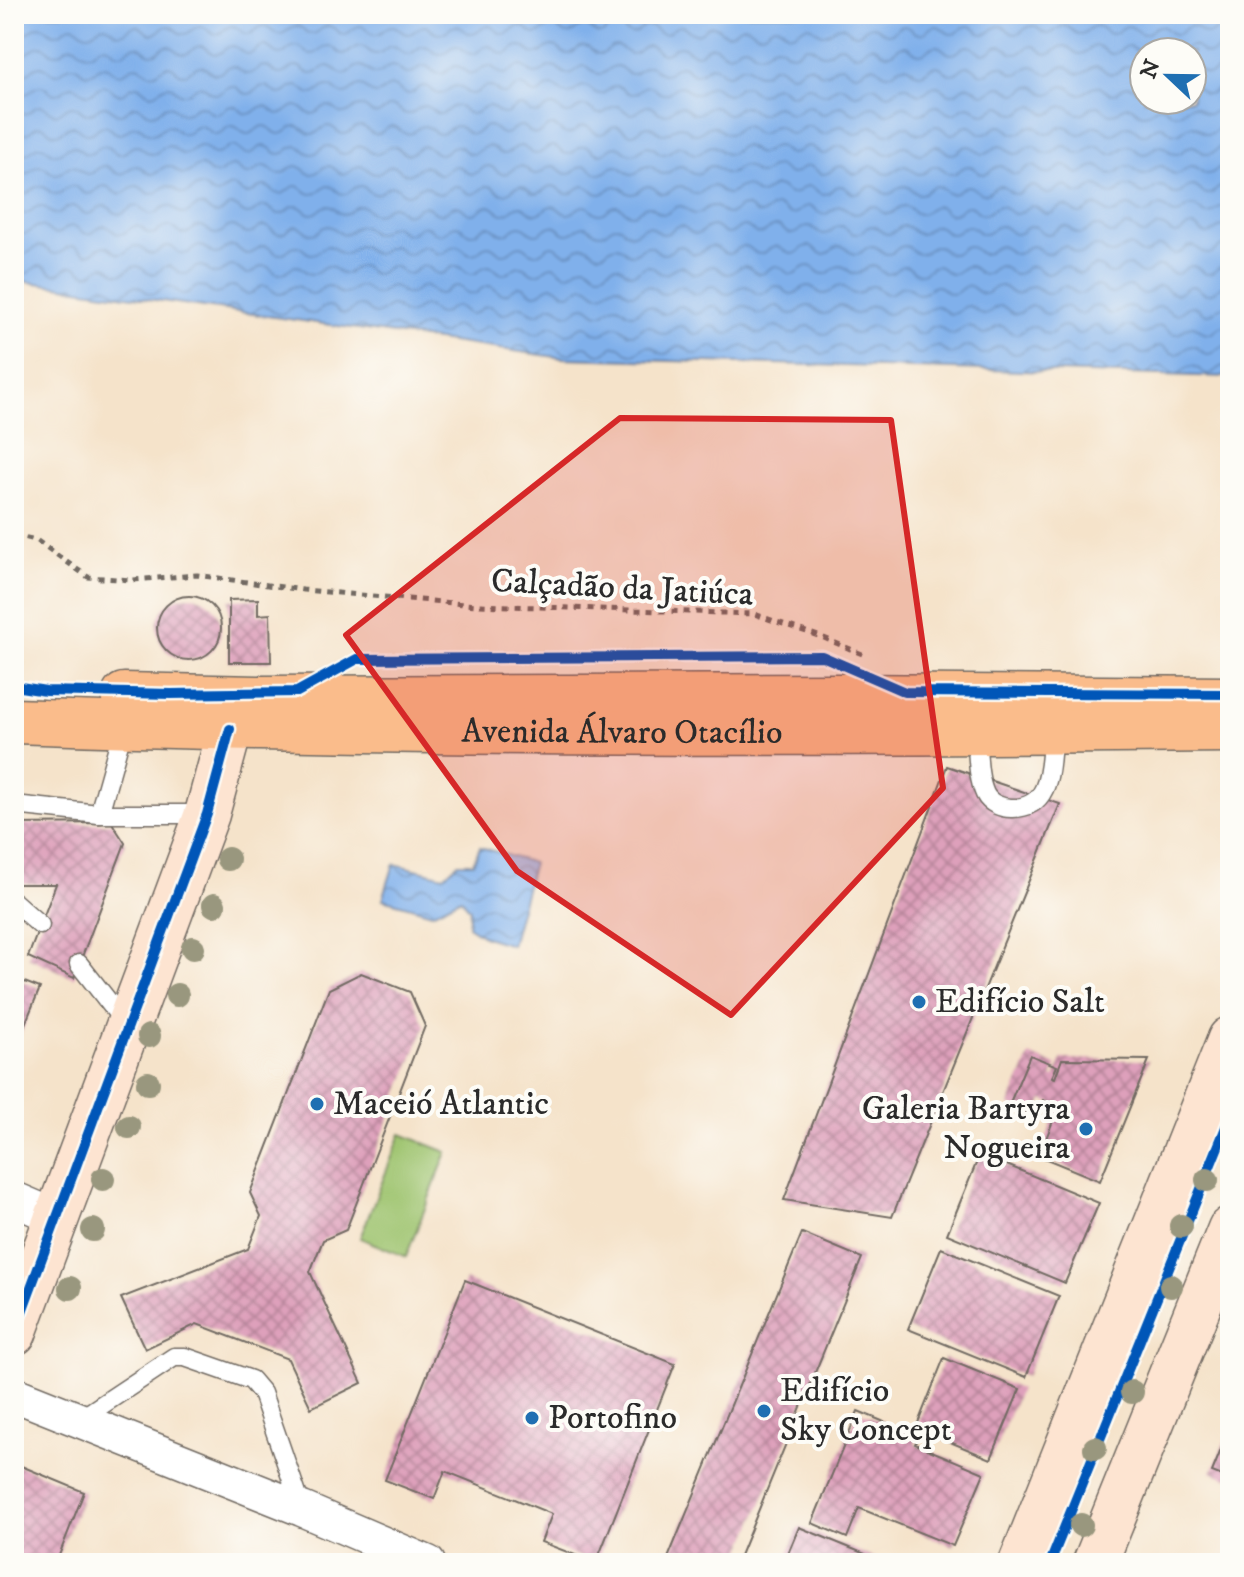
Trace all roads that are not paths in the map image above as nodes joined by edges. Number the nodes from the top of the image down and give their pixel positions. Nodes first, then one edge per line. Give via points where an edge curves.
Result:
1 (14, 690) edge
2 (1230, 699) edge
3 (14, 721) edge
4 (124, 725) junction
5 (230, 729) junction
6 (1230, 730) edge
7 (1053, 732) junction
8 (976, 733) junction
9 (14, 805) edge
10 (99, 814) junction
11 (207, 814) junction
12 (14, 902) edge
13 (40, 925) dead end
14 (79, 964) dead end
15 (128, 1026) junction
16 (1230, 1039) edge
17 (14, 1199) edge
18 (56, 1217) junction
19 (1230, 1229) edge
20 (14, 1333) edge
21 (14, 1394) edge
22 (79, 1420) junction
23 (302, 1509) junction
24 (428, 1563) edge
25 (1021, 1563) edge
26 (1095, 1563) edge

1 - 2 main road, Avenida Álvaro Otacílio via 258,698
3 - 4 main road, Avenida Álvaro Otacílio
4 - 5 main road, Avenida Álvaro Otacílio
4 - 10 lane
5 - 8 main road, Avenida Álvaro Otacílio
5 - 11 main road
6 - 7 main road, Avenida Álvaro Otacílio
7 - 8 main road, Avenida Álvaro Otacílio
7 - 8 lane via 1043,794 1034,803 1012,808 985,794
9 - 10 lane
10 - 11 lane
11 - 15 main road
12 - 13 lane
14 - 15 lane
15 - 18 main road
16 - 25 main road
17 - 18 street
18 - 20 main road
19 - 26 main road
21 - 22 street
22 - 23 street
22 - 23 lane via 174,1357 251,1380 262,1393
23 - 24 street

